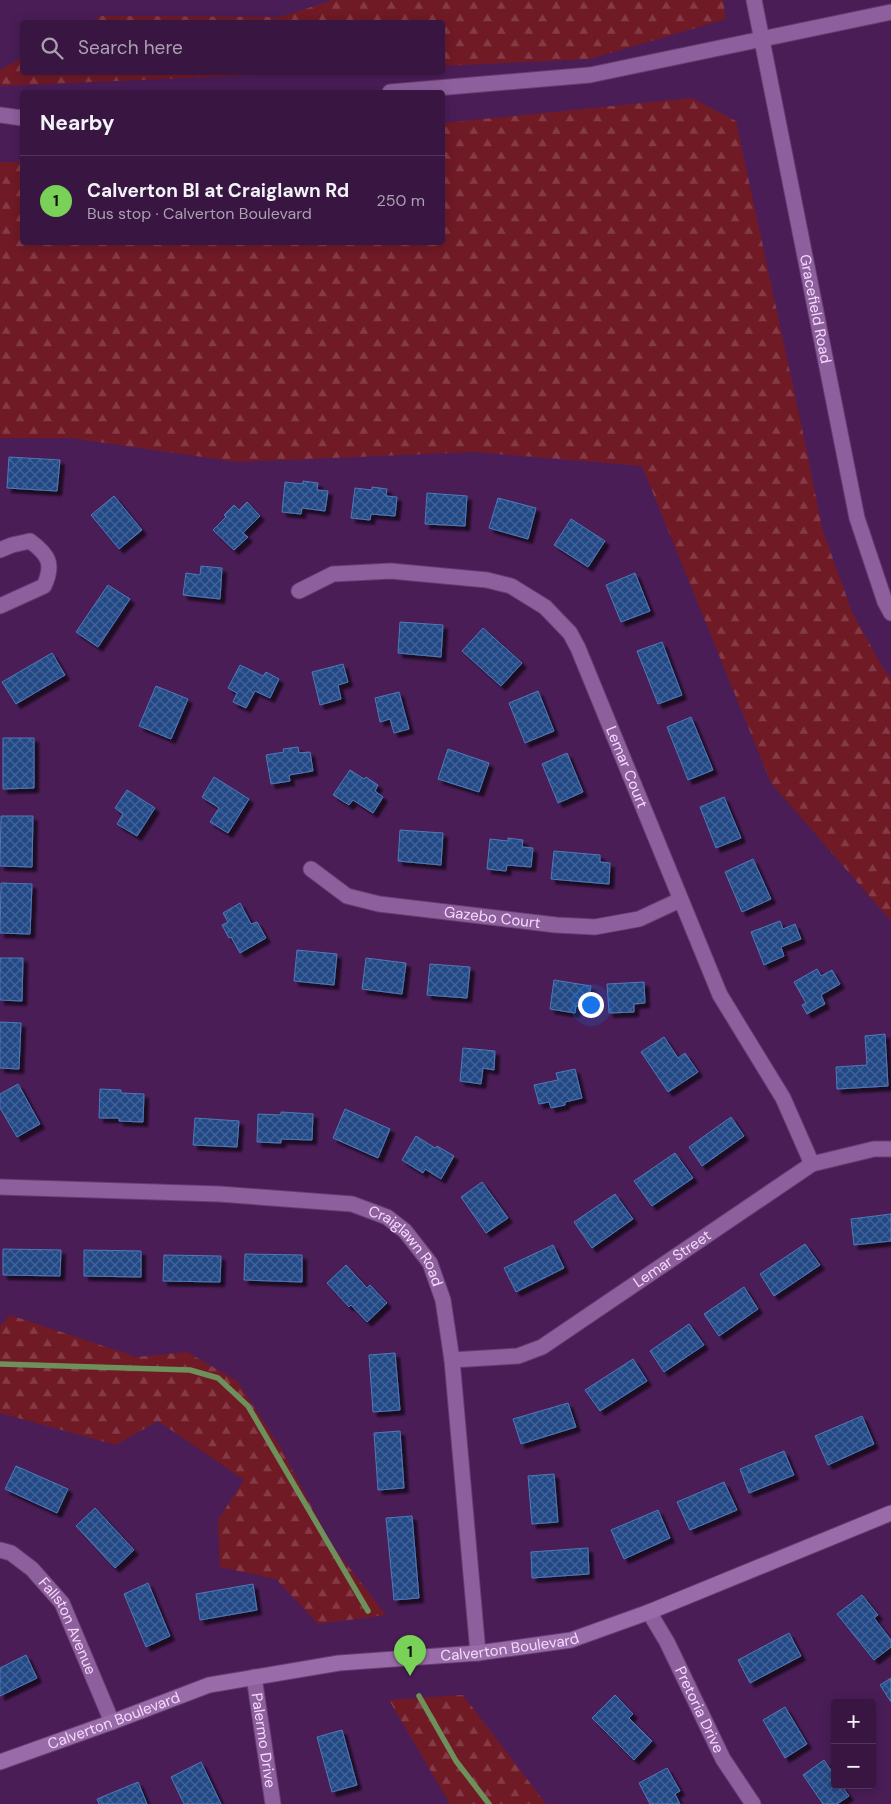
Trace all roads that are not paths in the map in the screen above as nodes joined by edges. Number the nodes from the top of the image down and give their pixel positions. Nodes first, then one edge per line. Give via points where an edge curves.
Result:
1 (754, 0) edge
2 (891, 12) edge
3 (761, 38) junction
4 (414, 90) edge
5 (0, 115) edge
6 (20, 118) edge
7 (0, 550) edge
8 (299, 591) dead end
9 (0, 606) edge
10 (891, 614) edge
11 (311, 869) dead end
12 (680, 900) junction
13 (891, 1150) edge
14 (812, 1164) junction
15 (0, 1186) edge
16 (452, 1360) junction
17 (891, 1513) edge
18 (0, 1550) edge
19 (649, 1612) junction
20 (478, 1653) junction
21 (254, 1677) junction
22 (112, 1722) junction
23 (0, 1762) edge
24 (273, 1804) edge
25 (753, 1804) edge

1 - 3 street, Gracefield Road
2 - 3 street
3 - 4 street via 590,75
3 - 10 street, Gracefield Road via 857,518 884,602
5 - 6 street
7 - 9 street via 30,540 45,552 50,572 44,586
8 - 12 street, Lemar Court via 333,574 391,571 486,580 511,586 545,607 570,633 578,648
11 - 12 street, Gazebo Court via 347,896 379,904 556,925 595,927 639,918
12 - 14 street, Lemar Court via 720,995 783,1098
13 - 14 street, Lemar Street via 874,1149
14 - 16 street, Lemar Street via 542,1347 518,1356
15 - 16 street, Craiglawn Road via 219,1194 352,1204 387,1218 404,1231 430,1263 443,1300
16 - 20 street, Craiglawn Road
17 - 19 street, Calverton Boulevard
18 - 22 street, Fallston Avenue via 11,1553 32,1569 62,1603
19 - 20 street, Calverton Boulevard via 571,1640
19 - 25 street, Pretoria Drive via 724,1759
20 - 21 street, Calverton Boulevard via 339,1663
21 - 22 street, Calverton Boulevard via 209,1685
21 - 24 street, Palermo Drive
22 - 23 street, Calverton Boulevard

